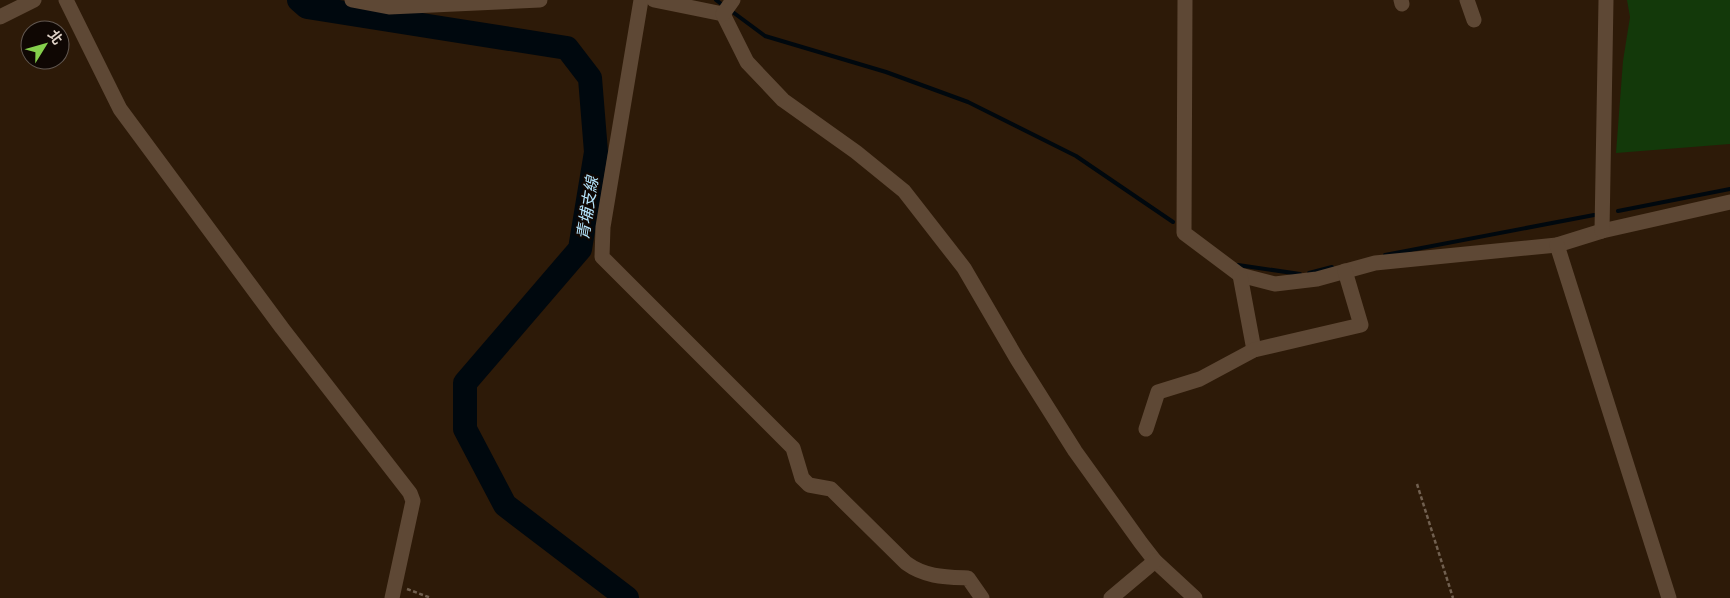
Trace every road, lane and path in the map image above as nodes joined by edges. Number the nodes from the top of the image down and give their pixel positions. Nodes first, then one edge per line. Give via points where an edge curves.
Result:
1 (34, 0) edge
2 (66, 0) edge
3 (352, 0) edge
4 (540, 0) edge
5 (641, 0) edge
6 (654, 0) edge
7 (733, 0) edge
8 (1185, 0) edge
9 (1467, 0) edge
10 (1606, 0) edge
11 (723, 14) junction
12 (0, 17) edge
13 (1474, 20) dead end
14 (1730, 202) edge
15 (1602, 230) junction
16 (1557, 246) junction
17 (1346, 271) junction
18 (1240, 275) junction
19 (1254, 350) junction
20 (1146, 429) dead end
21 (1417, 484) dead end
22 (1155, 561) junction
23 (393, 591) edge
24 (431, 598) edge
25 (982, 598) edge
26 (1111, 598) edge
27 (1195, 598) edge
28 (1453, 598) edge
29 (1669, 598) edge

1 - 12 street
2 - 23 street via 120,109 282,328 410,493 413,501
3 - 4 street via 389,7
5 - 25 street via 603,227 602,257 793,448 802,478 808,485 831,489 916,571 930,576 968,578
6 - 11 street
7 - 11 street
8 - 18 street via 1184,233
9 - 13 street
10 - 15 street
11 - 22 street via 747,62 783,100 904,191 964,268 1070,442
14 - 15 street
15 - 16 street
16 - 17 street via 1375,263
16 - 29 street
17 - 18 street via 1317,279 1276,284
17 - 19 street via 1361,325
18 - 19 street
19 - 20 street via 1200,379 1158,392
21 - 28 path
22 - 26 street
22 - 27 street
23 - 24 path

